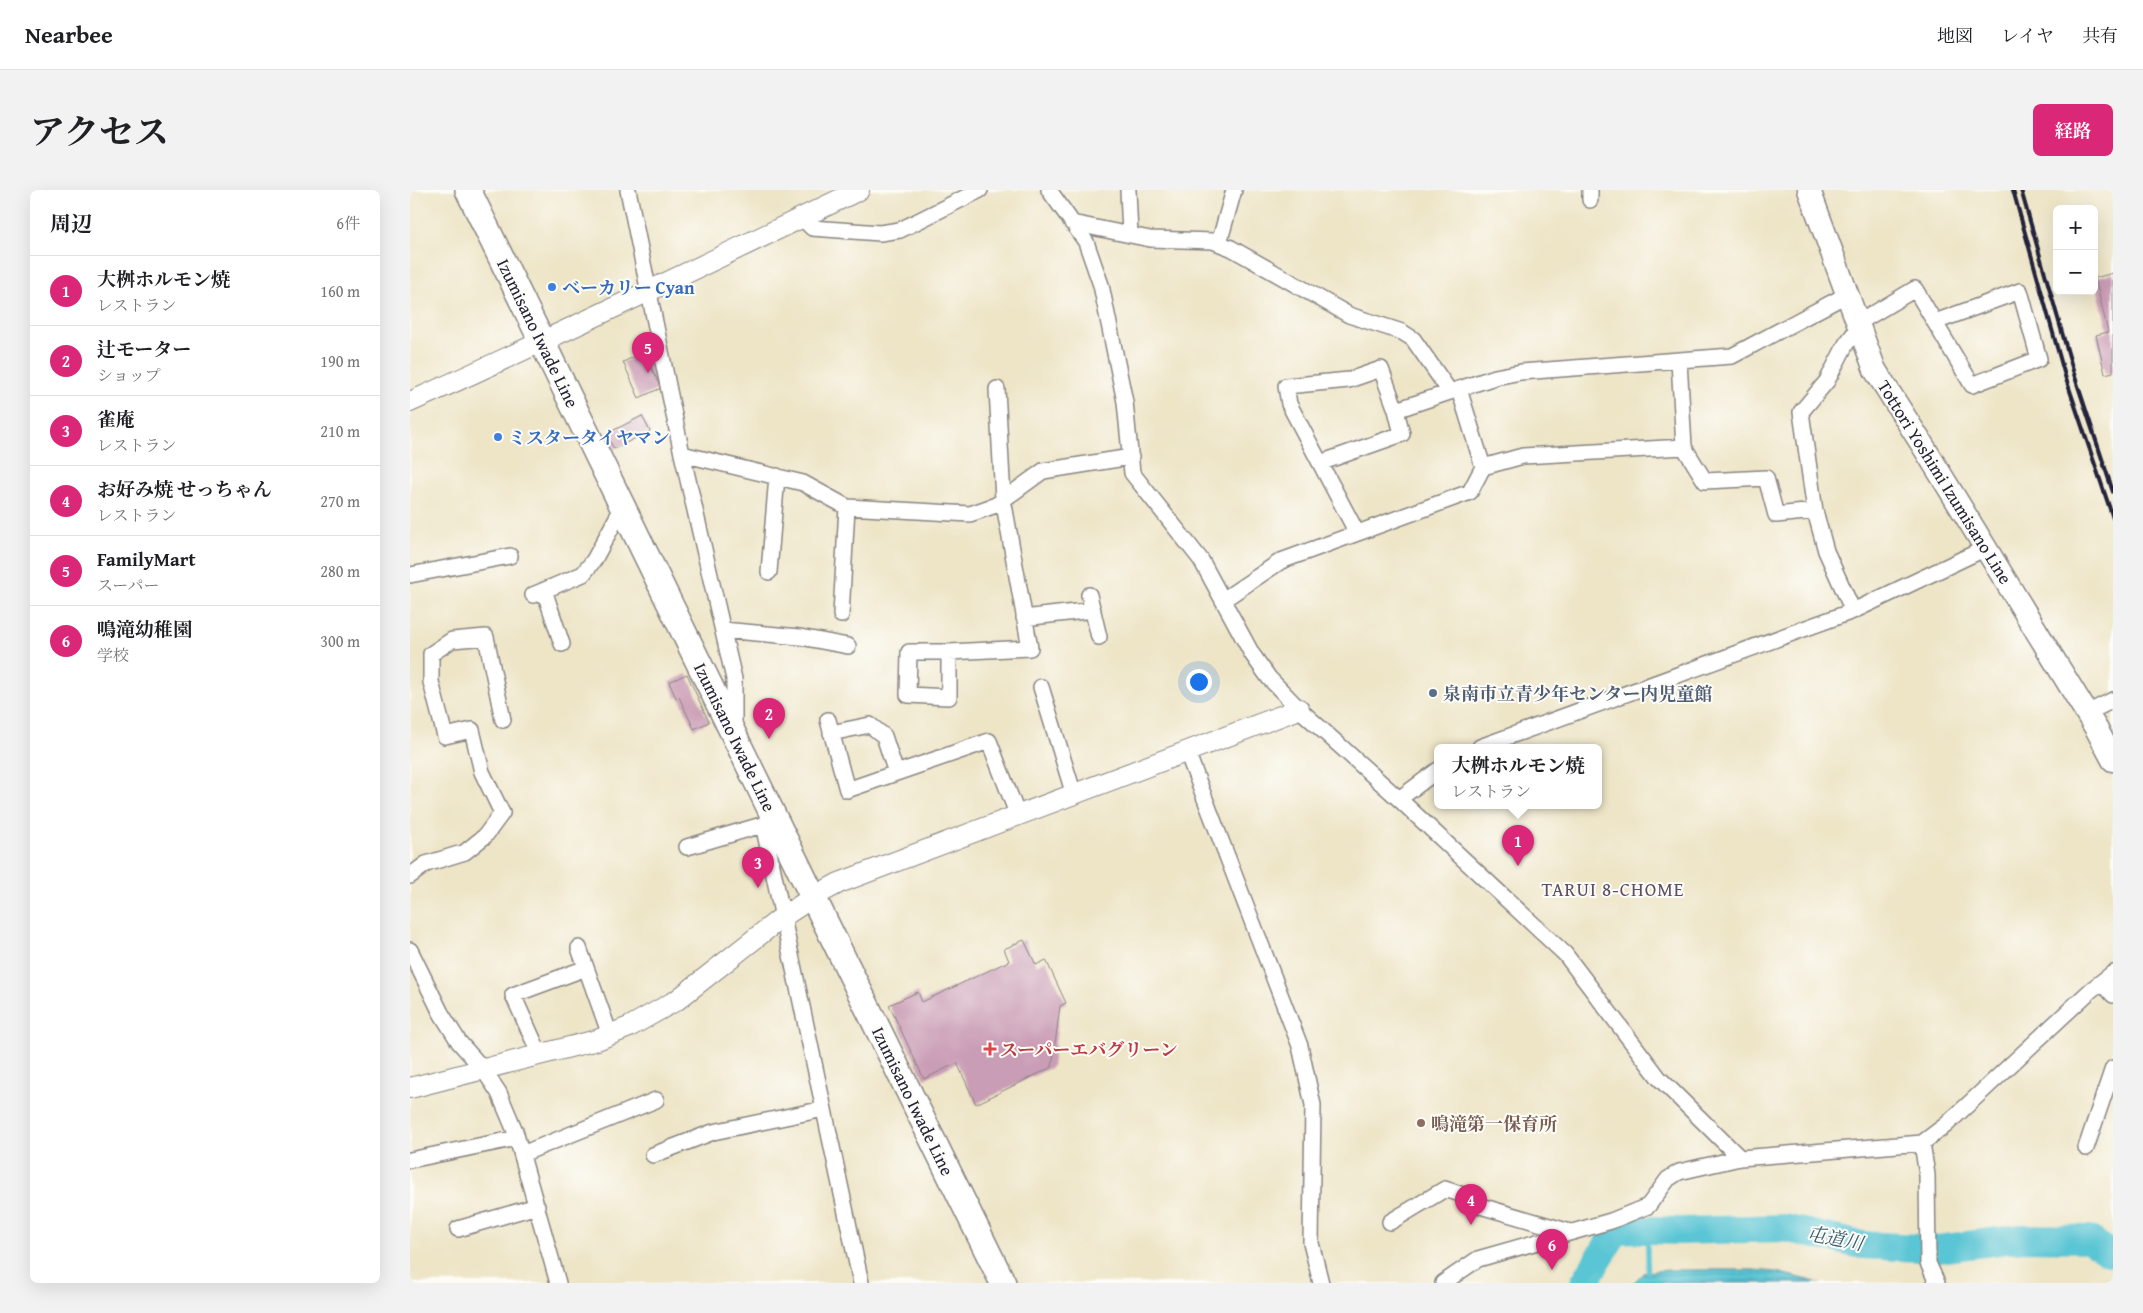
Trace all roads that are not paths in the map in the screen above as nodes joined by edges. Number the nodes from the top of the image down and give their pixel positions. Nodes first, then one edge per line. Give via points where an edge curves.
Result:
1 (468, 190) edge
2 (628, 190) edge
3 (859, 190) edge
4 (980, 190) edge
5 (1049, 190) edge
6 (1128, 190) edge
7 (1234, 190) edge
8 (1809, 190) edge
9 (802, 218) junction
10 (1072, 223) junction
11 (1130, 235) junction
12 (1219, 243) junction
13 (648, 290) junction
14 (1848, 294) junction
15 (1935, 322) junction
16 (1859, 325) junction
17 (543, 342) junction
18 (1679, 361) junction
19 (997, 389) dead end
20 (1454, 391) junction
21 (410, 402) edge
22 (1396, 410) junction
23 (1684, 447) junction
24 (682, 454) junction
25 (1131, 457) junction
26 (1320, 463) junction
27 (1483, 467) junction
28 (777, 476) junction
29 (1003, 500) junction
30 (623, 506) junction
31 (847, 507) junction
32 (1815, 511) junction
33 (1357, 533) junction
34 (1986, 548) junction
35 (510, 556) dead end
36 (769, 572) dead end
37 (410, 575) edge
38 (1089, 595) dead end
39 (1223, 600) junction
40 (1093, 610) junction
41 (1853, 611) junction
42 (840, 615) dead end
43 (1024, 618) junction
44 (722, 630) junction
45 (1099, 637) dead end
46 (562, 644) dead end
47 (848, 646) dead end
48 (949, 652) dead end
49 (1041, 687) dead end
50 (2113, 700) edge
51 (1299, 709) junction
52 (2087, 713) junction
53 (502, 720) dead end
54 (734, 735) junction
55 (1488, 744) edge
56 (1187, 752) junction
57 (2113, 760) edge
58 (896, 773) junction
59 (1434, 773) edge
60 (1074, 794) junction
61 (1400, 798) junction
62 (1018, 816) junction
63 (769, 822) junction
64 (687, 847) dead end
65 (410, 876) edge
66 (813, 897) junction
67 (781, 918) junction
68 (579, 948) dead end
69 (410, 950) edge
70 (586, 968) junction
71 (2107, 977) edge
72 (2113, 995) edge
73 (610, 1035) junction
74 (540, 1055) junction
75 (2113, 1068) edge
76 (482, 1069) junction
77 (410, 1088) edge
78 (656, 1100) dead end
79 (824, 1109) junction
80 (517, 1138) junction
81 (1922, 1143) junction
82 (2086, 1148) dead end
83 (522, 1154) junction
84 (653, 1155) dead end
85 (1740, 1158) junction
86 (410, 1160) edge
87 (537, 1206) junction
88 (1390, 1222) dead end
89 (458, 1229) dead end
90 (1571, 1233) junction
91 (558, 1283) edge
92 (861, 1283) edge
93 (1004, 1283) edge
94 (1321, 1283) edge
95 (1443, 1283) edge
96 (1937, 1283) edge

1 - 17 main road, Izumisano Iwade Line
2 - 13 street
3 - 9 street
4 - 9 street via 900,230 880,233 812,228
5 - 10 street
6 - 11 street
7 - 12 street
8 - 14 main road, Tottori Yoshimi Izumisano Line
9 - 13 street
10 - 11 street
10 - 25 street via 1086,242 1102,285
11 - 12 street
12 - 20 street via 1349,315 1402,332 1413,339
13 - 17 street
13 - 24 street
14 - 16 main road, Tottori Yoshimi Izumisano Line
14 - 18 street via 1732,356
15 - 15 street via 2020,291 2039,359 1972,385
15 - 16 street via 1915,289
16 - 32 street via 1827,381 1801,412
16 - 34 main road, Tottori Yoshimi Izumisano Line via 1874,370
17 - 21 street
17 - 30 main road, Izumisano Iwade Line
18 - 20 street via 1521,372
18 - 23 street
19 - 29 street
20 - 22 street
20 - 27 street
22 - 26 street via 1402,434
22 - 26 street via 1381,369 1349,380 1286,386 1289,404
23 - 27 street via 1522,456
23 - 32 street via 1705,480 1766,478 1776,515
24 - 28 street
24 - 44 street
25 - 29 street via 1043,471
25 - 39 street via 1132,473 1201,560
26 - 33 street
27 - 33 street via 1470,492
28 - 31 street via 803,483
28 - 36 street
29 - 31 street via 970,514
29 - 43 street
30 - 46 street via 583,574 538,593
30 - 54 main road, Izumisano Iwade Line
31 - 42 street
32 - 41 street via 1826,551
33 - 39 street via 1281,561
34 - 41 street
34 - 52 main road, Tottori Yoshimi Izumisano Line
35 - 37 street
38 - 40 street
39 - 51 street via 1252,654 1269,678
40 - 43 street
40 - 45 street
41 - 55 street
43 - 48 street via 1030,648
44 - 47 street via 800,637
44 - 54 street via 734,680
49 - 60 street
50 - 52 street
51 - 56 street
51 - 61 street
52 - 57 main road, Tottori Yoshimi Izumisano Line
53 - 65 street via 486,636 452,640 430,654 431,682 445,736 472,730 482,772 502,813 485,836 465,852 426,864
54 - 63 main road, Izumisano Iwade Line
56 - 60 street
56 - 94 street via 1300,1046 1314,1105 1311,1243
58 - 58 street via 884,736 870,725 830,727 847,790
58 - 62 street via 989,741
59 - 61 street
60 - 62 street
61 - 85 street via 1565,954 1659,1078
62 - 66 street via 839,883
63 - 64 street
63 - 66 main road, Izumisano Iwade Line
63 - 67 street
66 - 67 street
66 - 93 main road, Izumisano Iwade Line
67 - 73 street via 677,1000
67 - 79 street
68 - 70 street
69 - 76 street via 441,1013 459,1042
70 - 73 street
70 - 74 street via 513,995
71 - 72 street
71 - 81 street via 1946,1125
73 - 74 street
74 - 76 street
75 - 82 street
76 - 77 street
76 - 80 street via 498,1093
78 - 83 street
79 - 84 street via 713,1132
79 - 92 street
80 - 83 street
80 - 86 street
81 - 85 street
81 - 96 street via 1927,1176 1928,1263
83 - 87 street
85 - 90 street via 1679,1172 1668,1179 1648,1206
87 - 89 street
87 - 91 street
88 - 90 street via 1446,1189 1463,1195 1470,1203
90 - 95 street via 1478,1259

